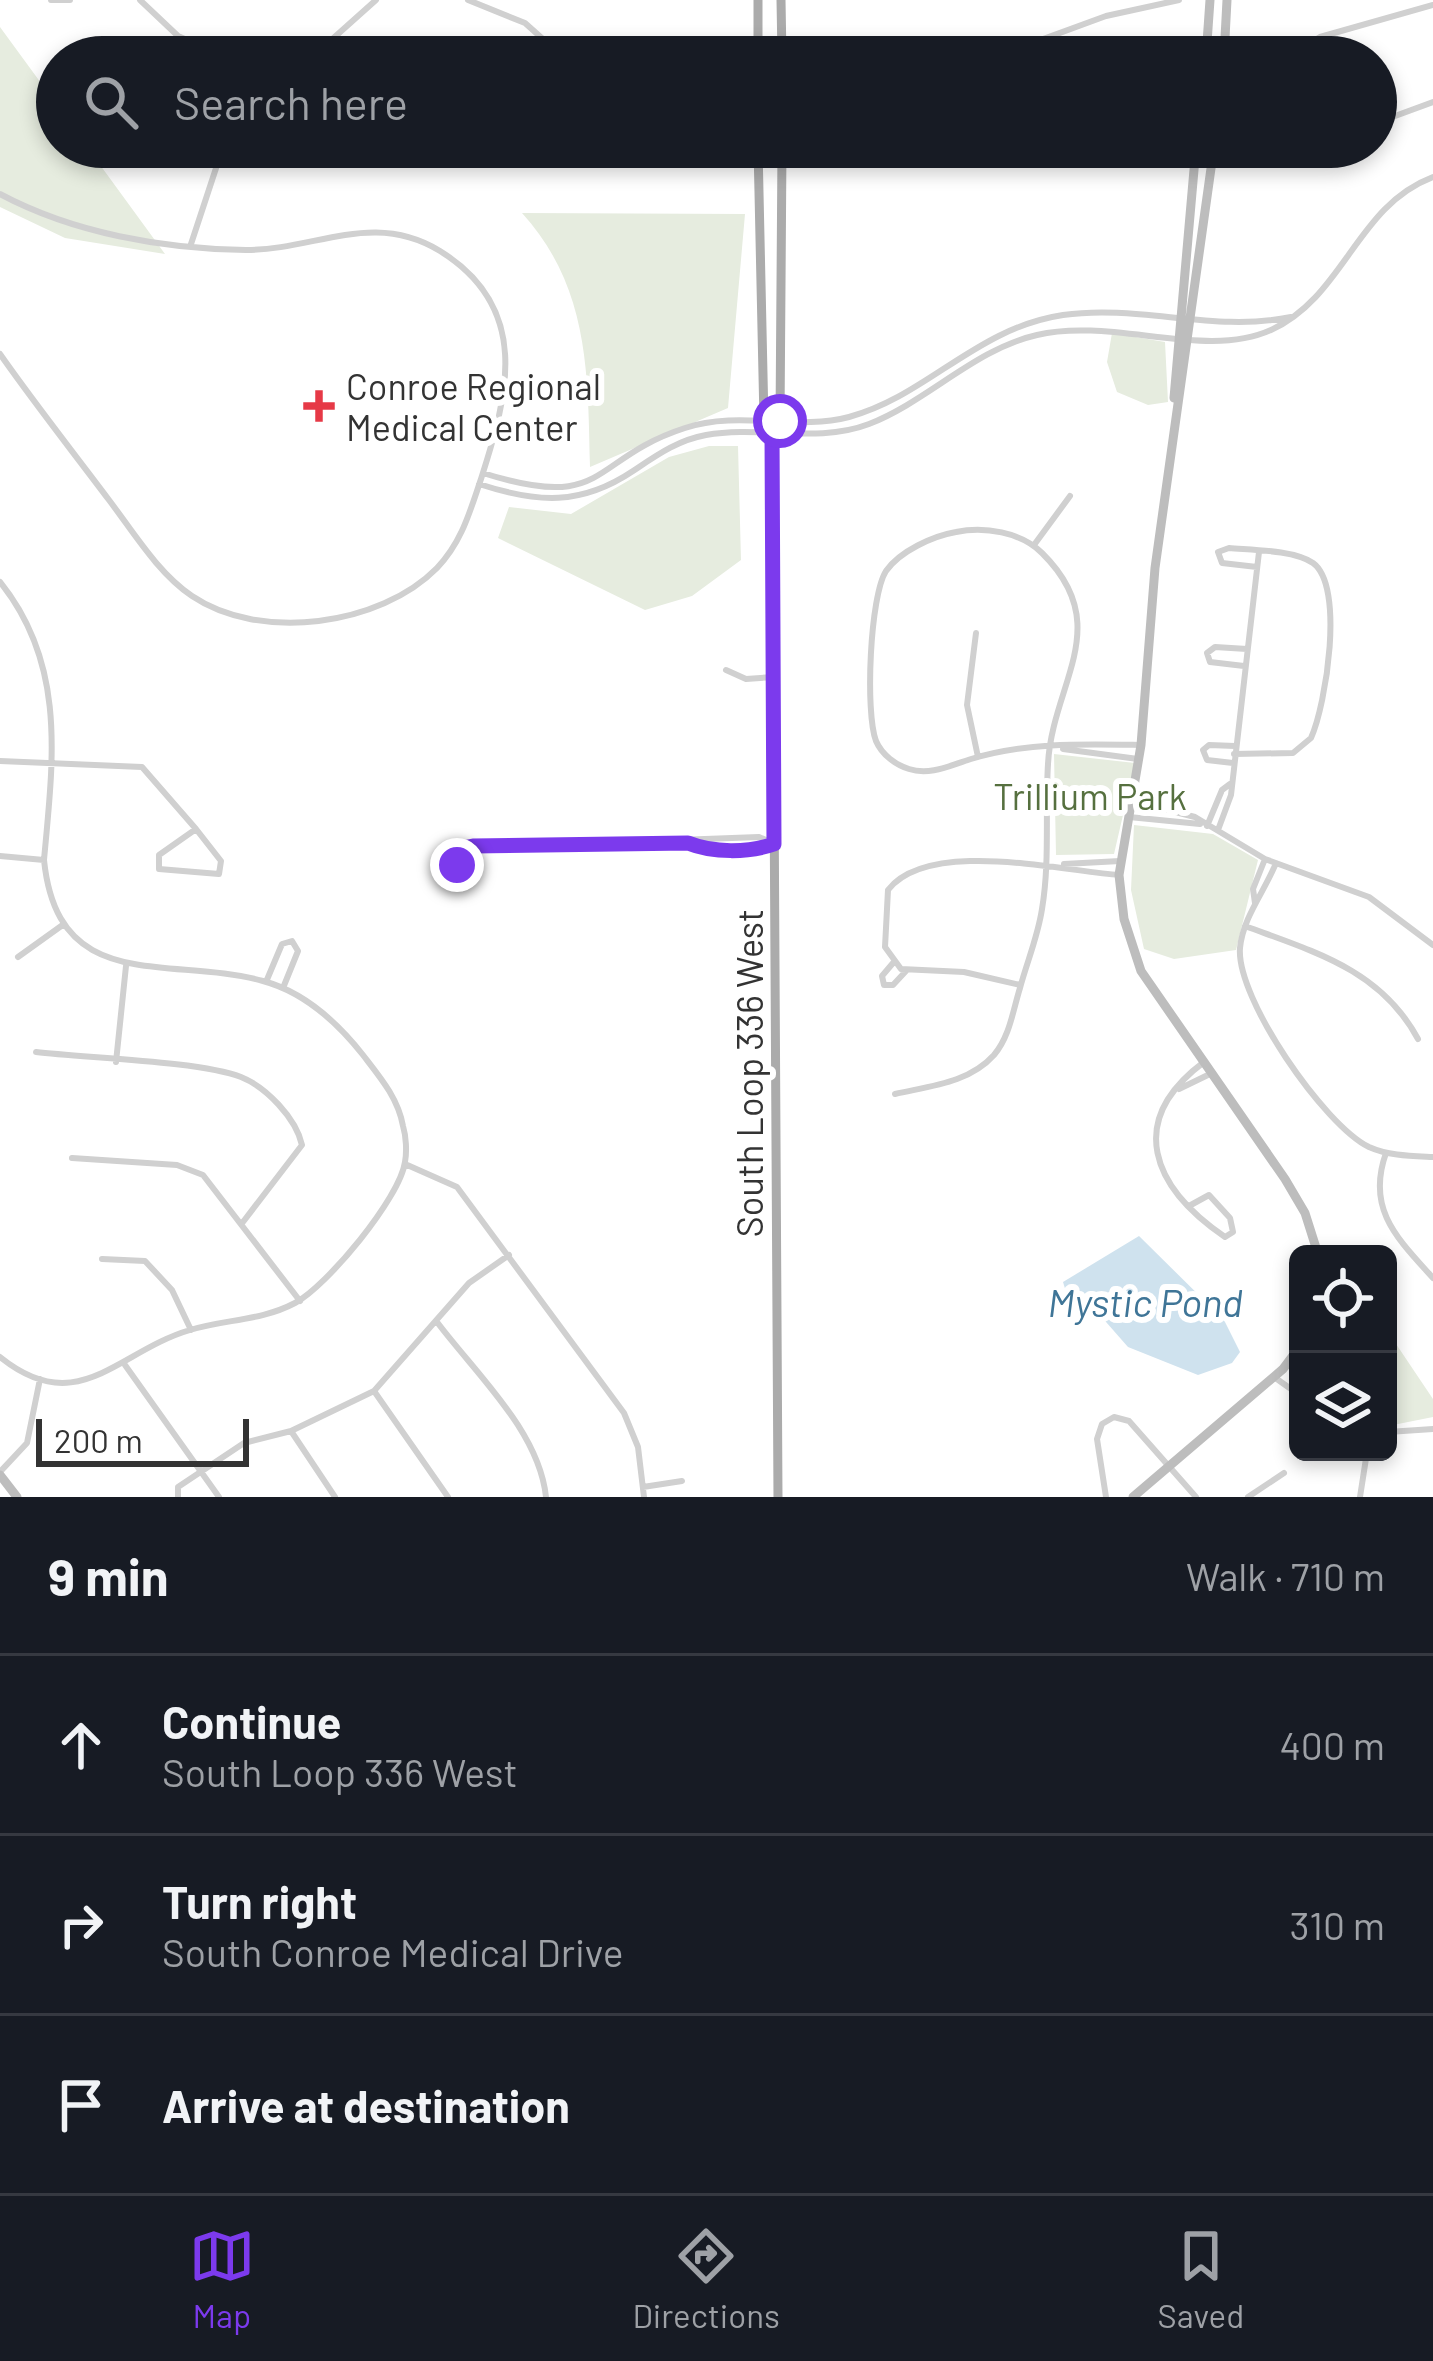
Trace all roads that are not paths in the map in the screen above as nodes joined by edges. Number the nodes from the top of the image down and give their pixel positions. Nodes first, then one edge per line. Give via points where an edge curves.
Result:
1 (51, 0) edge
2 (70, 0) edge
3 (140, 0) edge
4 (376, 0) edge
5 (468, 0) edge
6 (758, 0) edge
7 (781, 0) edge
8 (1179, 0) edge
9 (1210, 0) edge
10 (1227, 0) edge
11 (1433, 5) edge
12 (178, 36) edge
13 (336, 36) edge
14 (540, 36) edge
15 (758, 36) edge
16 (782, 36) edge
17 (1051, 36) edge
18 (1207, 36) edge
19 (1224, 36) edge
20 (1334, 36) edge
21 (1433, 102) edge
22 (1397, 115) edge
23 (216, 168) edge
24 (758, 168) edge
25 (782, 168) edge
26 (1194, 168) edge
27 (1211, 168) edge
28 (1433, 177) edge
29 (0, 194) edge
30 (1190, 203) junction
31 (1207, 205) junction
32 (191, 244) junction
33 (1292, 316) junction
34 (1178, 319) junction
35 (1193, 321) junction
36 (1176, 336) junction
37 (1191, 338) junction
38 (0, 354) edge
39 (1174, 411) junction
40 (764, 420) junction
41 (780, 421) junction
42 (772, 433) junction
43 (662, 438) junction
44 (668, 449) junction
45 (482, 473) junction
46 (479, 484) junction
47 (1070, 496) dead end
48 (1034, 545) junction
49 (1259, 552) junction
50 (1257, 567) junction
51 (1, 586) edge
52 (976, 633) dead end
53 (1247, 650) junction
54 (1244, 666) junction
55 (726, 670) dead end
56 (773, 677) junction
57 (1141, 745) junction
58 (1049, 748) junction
59 (1060, 748) junction
60 (1234, 755) junction
61 (978, 757) junction
62 (1139, 759) junction
63 (0, 761) edge
64 (53, 763) junction
65 (1230, 784) junction
66 (1132, 801) junction
67 (1129, 817) junction
68 (1203, 825) junction
69 (196, 829) junction
70 (1218, 830) junction
71 (774, 844) junction
72 (463, 848) dead end
73 (0, 856) edge
74 (1265, 859) junction
75 (44, 860) junction
76 (1120, 861) junction
77 (1046, 863) junction
78 (1276, 863) junction
79 (1061, 864) junction
80 (1119, 875) junction
81 (1255, 903) junction
82 (64, 924) junction
83 (1246, 926) junction
84 (1433, 944) edge
85 (18, 957) dead end
86 (893, 962) junction
87 (126, 966) junction
88 (906, 971) junction
89 (266, 982) junction
90 (1021, 985) junction
91 (283, 988) junction
92 (1418, 1040) dead end
93 (36, 1052) dead end
94 (116, 1062) junction
95 (1204, 1062) junction
96 (1212, 1073) junction
97 (1179, 1089) junction
98 (895, 1094) dead end
99 (1386, 1153) junction
100 (1433, 1157) edge
101 (72, 1158) dead end
102 (405, 1163) junction
103 (1189, 1206) junction
104 (243, 1222) junction
105 (1315, 1245) edge
106 (509, 1256) junction
107 (102, 1259) dead end
108 (1433, 1278) edge
109 (300, 1301) junction
110 (436, 1322) junction
111 (191, 1330) junction
112 (1295, 1353) edge
113 (0, 1357) edge
114 (125, 1365) junction
115 (1274, 1377) junction
116 (40, 1379) junction
117 (1289, 1388) edge
118 (374, 1390) junction
119 (1433, 1429) edge
120 (291, 1431) junction
121 (1397, 1431) edge
122 (1366, 1461) edge
123 (1172, 1464) junction
124 (200, 1470) junction
125 (1284, 1473) dead end
126 (0, 1474) edge
127 (682, 1481) dead end
128 (643, 1487) junction
129 (17, 1497) edge
130 (178, 1497) edge
131 (219, 1497) edge
132 (335, 1497) edge
133 (448, 1497) edge
134 (546, 1497) edge
135 (644, 1497) edge
136 (778, 1497) edge
137 (1106, 1497) edge
138 (1133, 1497) edge
139 (1196, 1497) edge
140 (1248, 1497) edge
141 (1360, 1497) edge

1 - 2 street
3 - 12 street
4 - 13 street
5 - 14 street
6 - 15 main road
7 - 16 main road
8 - 17 street
9 - 18 street
10 - 19 street
11 - 20 street
21 - 22 street
23 - 32 street
24 - 40 main road
25 - 41 main road
26 - 30 street
27 - 31 street
28 - 33 street via 1383,207 1333,280
29 - 32 street via 79,228
30 - 31 street
30 - 34 street
31 - 35 street
32 - 45 street via 265,249 381,231 452,259 483,291 506,347 507,390
33 - 35 street via 1248,325
33 - 37 street via 1248,337
34 - 35 street
34 - 36 street
34 - 41 street via 1101,312 1039,320 974,345 855,416
35 - 37 street
36 - 37 street
36 - 39 street
36 - 42 street via 1108,328 1040,334 868,424
37 - 39 street
38 - 46 street via 164,570 192,596 240,619 314,622 408,590 458,542
39 - 57 street
40 - 41 street
40 - 42 main road
40 - 43 street via 702,423
41 - 42 main road
42 - 44 street via 710,434
42 - 56 main road, South Loop 336 West
43 - 44 street
43 - 45 street via 572,487 531,487
44 - 46 street via 573,499 530,499
45 - 46 street
47 - 48 street
48 - 58 street via 1067,586 1079,622
48 - 61 street via 981,530 937,537 893,563 876,596 872,710 881,749 924,772
49 - 50 street
49 - 50 street via 1229,548 1217,556
49 - 60 street via 1318,567 1332,610 1311,738 1293,753
50 - 53 street
51 - 64 street via 48,676
52 - 61 street via 967,705
53 - 54 street
53 - 54 street via 1207,653 1210,662
54 - 60 street
55 - 56 street
56 - 71 main road, South Loop 336 West
57 - 59 street
57 - 62 street
58 - 59 street
58 - 61 street
58 - 77 street
59 - 62 street
60 - 65 street
62 - 66 street
63 - 64 street
64 - 69 street via 142,767
64 - 75 street
65 - 68 street
65 - 70 street
66 - 67 street
66 - 68 street
67 - 68 street
67 - 76 street
68 - 70 street
69 - 69 street via 221,861 219,874 158,869 159,855
70 - 74 street
71 - 72 street via 759,837
71 - 136 main road, South Loop 336 West
73 - 75 street
74 - 78 street
74 - 81 street
75 - 82 street
76 - 79 street
76 - 80 street
77 - 79 street
77 - 86 street via 903,874 884,900
77 - 90 street via 1043,908
78 - 81 street
78 - 84 street via 1369,897
79 - 80 street
80 - 95 street via 1141,971
81 - 83 street
82 - 85 street
82 - 87 street via 95,953
83 - 92 street via 1354,969 1396,1003
83 - 99 street via 1240,963 1255,1008 1340,1126
86 - 88 street
86 - 88 street via 884,985
87 - 89 street
87 - 94 street
88 - 90 street via 964,972
89 - 91 street
89 - 91 street via 292,941 298,951
90 - 98 street via 1004,1039 983,1065
91 - 102 street via 326,1015 387,1087 404,1129
93 - 94 street
94 - 104 street via 226,1073 273,1100 302,1145
95 - 96 street
95 - 97 street
96 - 97 street
96 - 105 street via 1305,1213
97 - 103 street via 1158,1114 1155,1133 1169,1186
99 - 100 street
99 - 108 street via 1381,1213
101 - 104 street via 193,1170
102 - 106 street via 457,1187
102 - 109 street via 385,1204
103 - 103 street via 1226,1237 1233,1232 1209,1195
104 - 109 street
106 - 110 street via 469,1282
106 - 128 street via 624,1413
107 - 111 street via 145,1261 172,1290
109 - 111 street via 264,1317
110 - 118 street
110 - 134 street via 528,1442
111 - 114 street
112 - 115 street
113 - 116 street
114 - 116 street via 85,1382
114 - 124 street
115 - 117 street
115 - 123 street
116 - 126 street via 28,1443
118 - 120 street
118 - 133 street
119 - 121 street
120 - 124 street via 244,1443
120 - 132 street
122 - 141 street
123 - 137 street via 1129,1421 1114,1417 1097,1439
123 - 138 street
123 - 139 street
124 - 130 street via 178,1487
124 - 131 street
125 - 140 street
126 - 129 street
127 - 128 street
128 - 135 street

